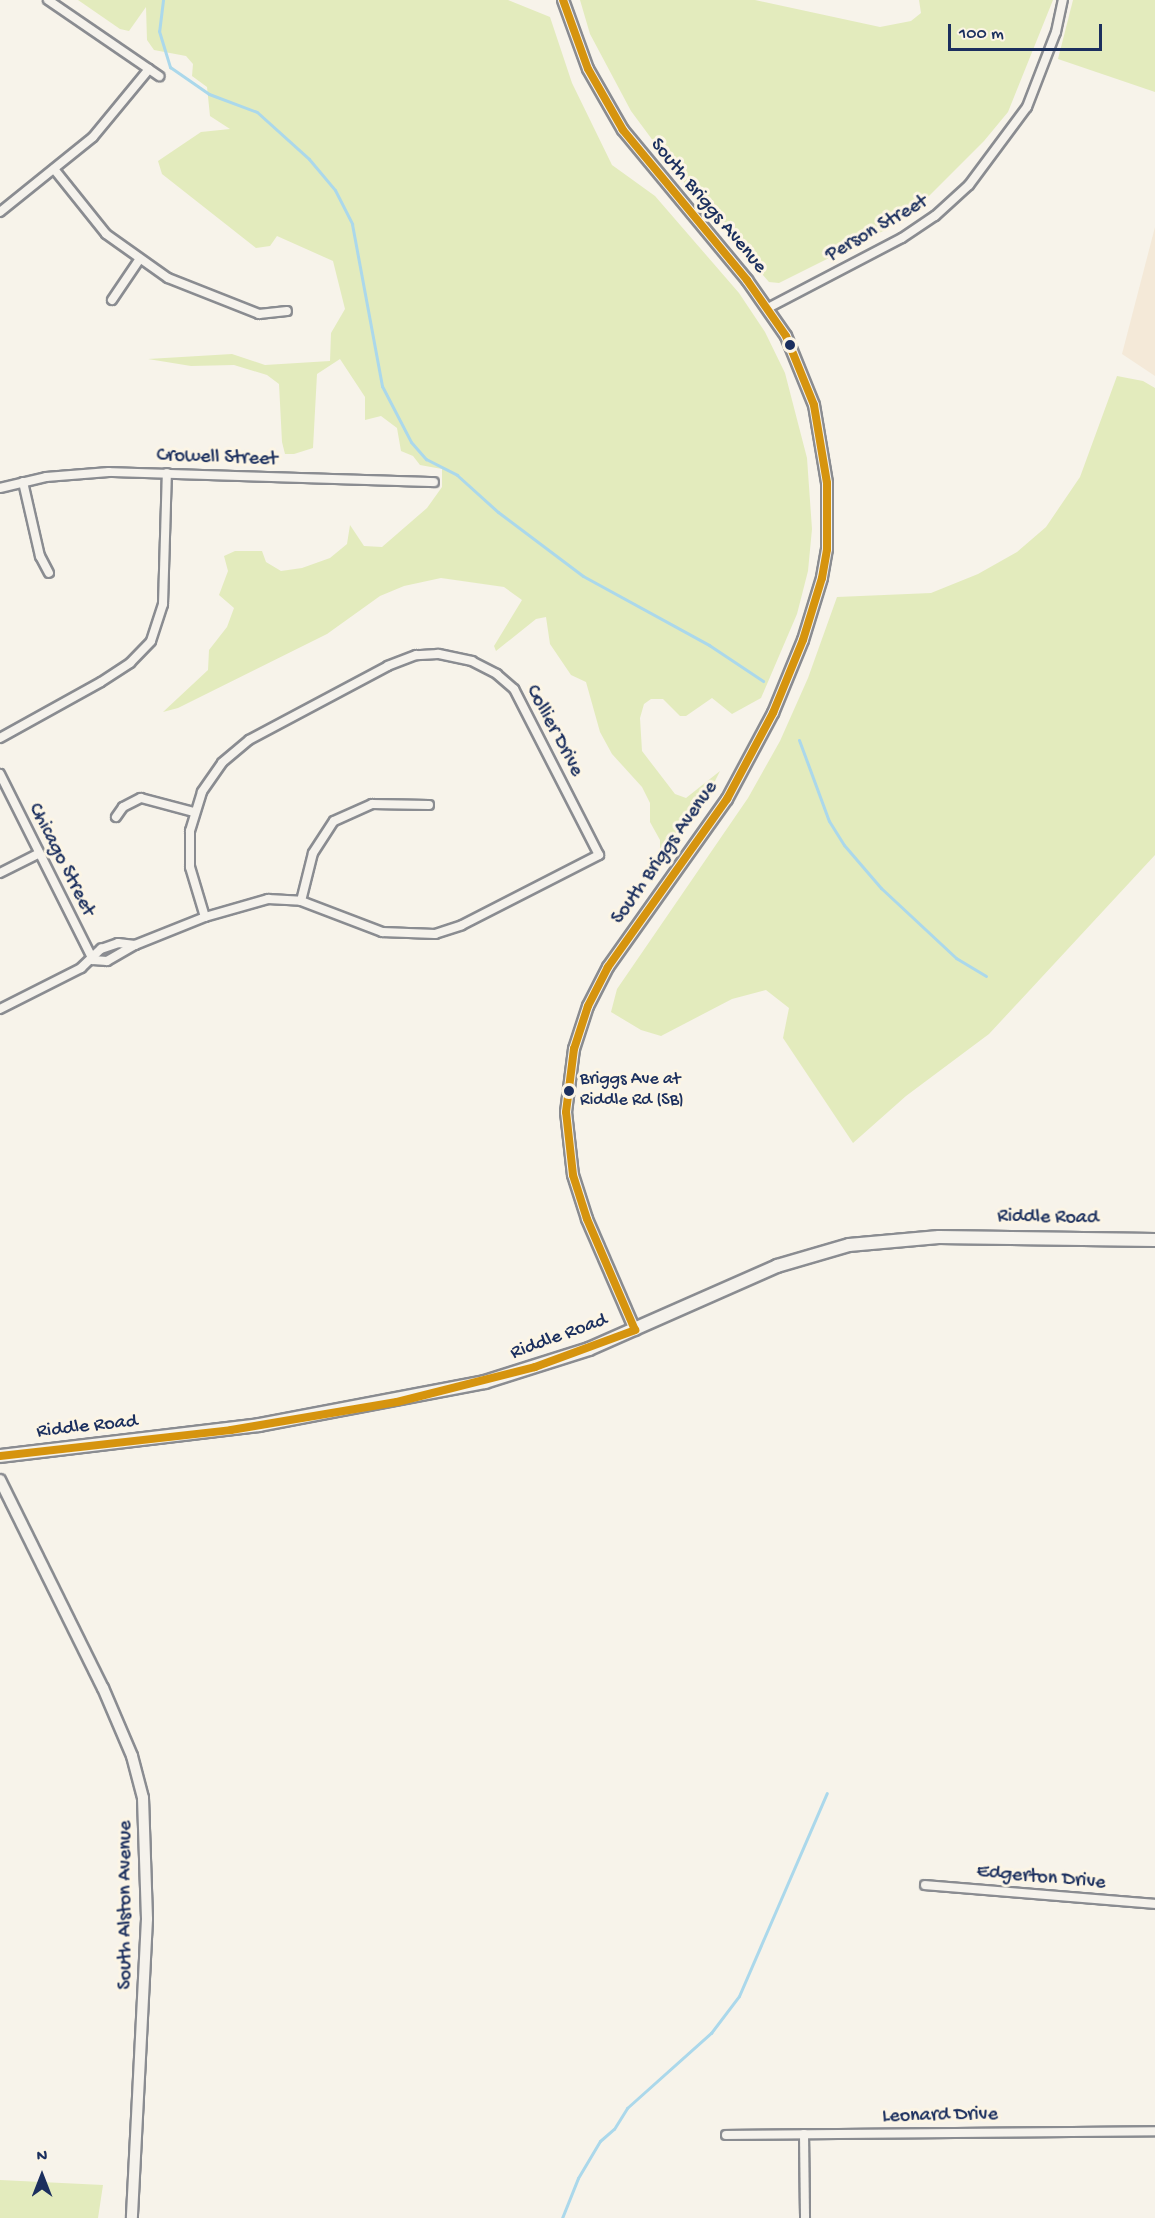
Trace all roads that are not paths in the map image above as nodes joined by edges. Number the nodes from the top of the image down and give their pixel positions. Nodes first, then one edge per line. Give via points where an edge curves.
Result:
1 (49, 0) edge
2 (563, 0) edge
3 (1063, 0) edge
4 (149, 69) junction
5 (159, 76) dead end
6 (54, 169) junction
7 (0, 212) edge
8 (139, 260) junction
9 (112, 300) dead end
10 (768, 308) junction
11 (287, 311) dead end
12 (167, 473) junction
13 (23, 482) junction
14 (434, 482) dead end
15 (0, 488) edge
16 (49, 573) dead end
17 (0, 738) edge
18 (0, 774) edge
19 (429, 805) dead end
20 (194, 812) junction
21 (116, 817) dead end
22 (38, 854) junction
23 (0, 873) edge
24 (301, 901) junction
25 (206, 917) junction
26 (135, 945) junction
27 (93, 960) junction
28 (0, 1009) edge
29 (1155, 1240) edge
30 (635, 1330) junction
31 (0, 1456) edge
32 (0, 1480) edge
33 (925, 1885) dead end
34 (1155, 1904) edge
35 (1155, 2131) edge
36 (804, 2134) junction
37 (726, 2135) dead end
38 (132, 2218) edge
39 (805, 2218) edge

1 - 4 street
2 - 10 street, South Briggs Avenue via 588,69 623,130
3 - 10 street, Person Street via 1056,32 1027,107 969,185 935,216 902,238
4 - 5 street
4 - 6 street via 100,130
6 - 7 street
6 - 8 street via 89,216
8 - 9 street
8 - 11 street via 176,282 231,305 260,314
10 - 30 street, South Briggs Avenue via 808,387 824,452 827,540 814,607 773,713 739,779 597,986 582,1022 568,1081 568,1141 577,1190
12 - 13 street, Crowell Street via 79,473
12 - 14 street, Crowell Street
12 - 17 street via 163,604 151,641 130,663 101,682
13 - 15 street, Crowell Street
13 - 16 street via 40,556
18 - 22 street, Chicago Street
19 - 24 street via 372,804 334,821 312,853
20 - 21 street via 141,798 123,807
20 - 24 street, Collier Drive via 212,776 249,740 404,658 438,654 481,664 514,689 599,855 462,925 435,934 382,932
20 - 25 street, Collier Drive via 190,867
22 - 23 street
22 - 27 street, Chicago Street
24 - 25 street, Collier Drive via 258,900
25 - 26 street, Collier Drive
26 - 27 street, Collier Drive via 107,961
26 - 27 street, Collier Drive via 118,943 101,949
27 - 28 street, Collier Drive
29 - 30 main road, Riddle Road via 939,1237 849,1245 752,1275
30 - 31 main road, Riddle Road via 535,1367 398,1402 231,1430
32 - 38 street, South Alston Avenue via 103,1688 132,1756 143,1798 147,1918
33 - 34 street, Edgerton Drive
35 - 36 street, Leonard Drive
36 - 37 street, Leonard Drive
36 - 39 street

